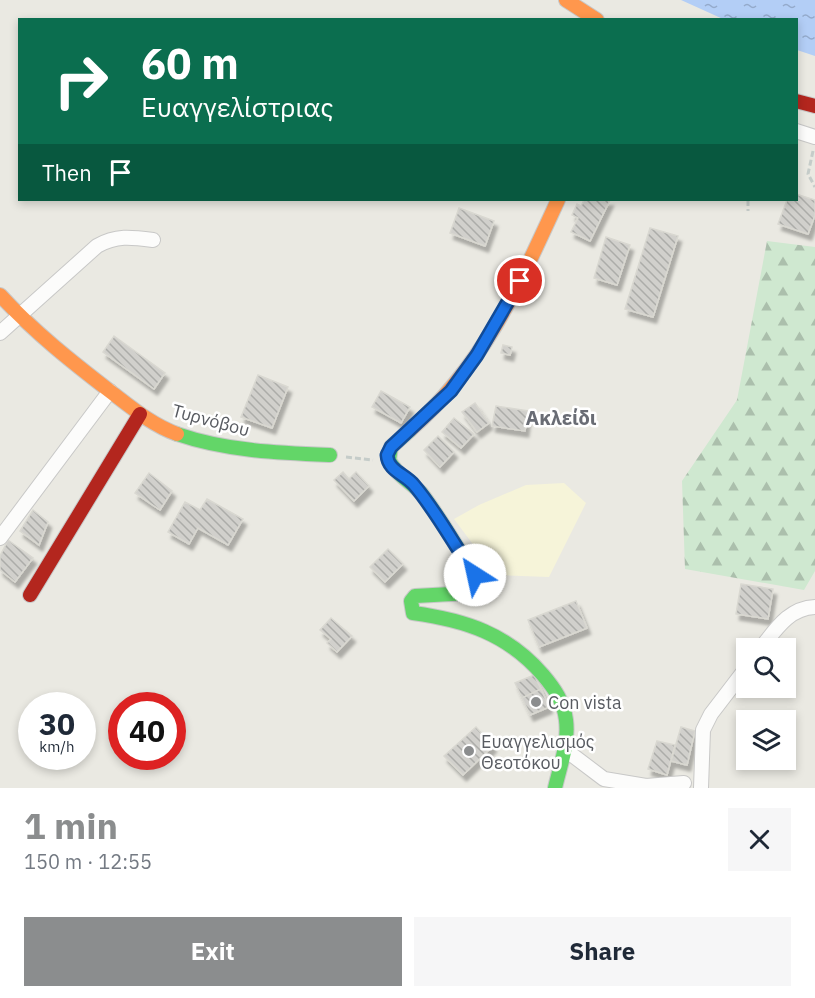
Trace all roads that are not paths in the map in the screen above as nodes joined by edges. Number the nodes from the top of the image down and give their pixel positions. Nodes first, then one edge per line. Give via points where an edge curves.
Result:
1 (566, 0) edge
2 (594, 18) edge
3 (798, 102) edge
4 (815, 106) edge
5 (798, 132) edge
6 (815, 139) edge
7 (558, 201) edge
8 (153, 240) dead end
9 (0, 295) edge
10 (20, 318) junction
11 (0, 333) edge
12 (110, 391) junction
13 (140, 414) junction
14 (330, 455) road end
15 (0, 538) edge
16 (30, 595) dead end
17 (815, 607) edge
18 (769, 638) edge
19 (736, 681) edge
20 (563, 748) junction
21 (684, 783) dead end
22 (555, 788) edge
23 (701, 788) edge

1 - 2 street
3 - 4 street
5 - 6 street
7 - 20 street via 520,281 477,355 451,391 391,447 388,461 422,495 475,575 477,584 470,593 415,596 411,601 413,613 463,621 511,642 562,701 567,722
8 - 10 street via 110,238
9 - 10 street, Τυρνόβου
10 - 11 street
10 - 12 street, Τυρνόβου
12 - 13 street, Τυρνόβου
12 - 15 street
13 - 14 street, Τυρνόβου via 168,430 230,447
13 - 16 street
17 - 18 street via 795,611
19 - 23 street via 703,730
20 - 21 street via 604,779 646,786
20 - 22 street

